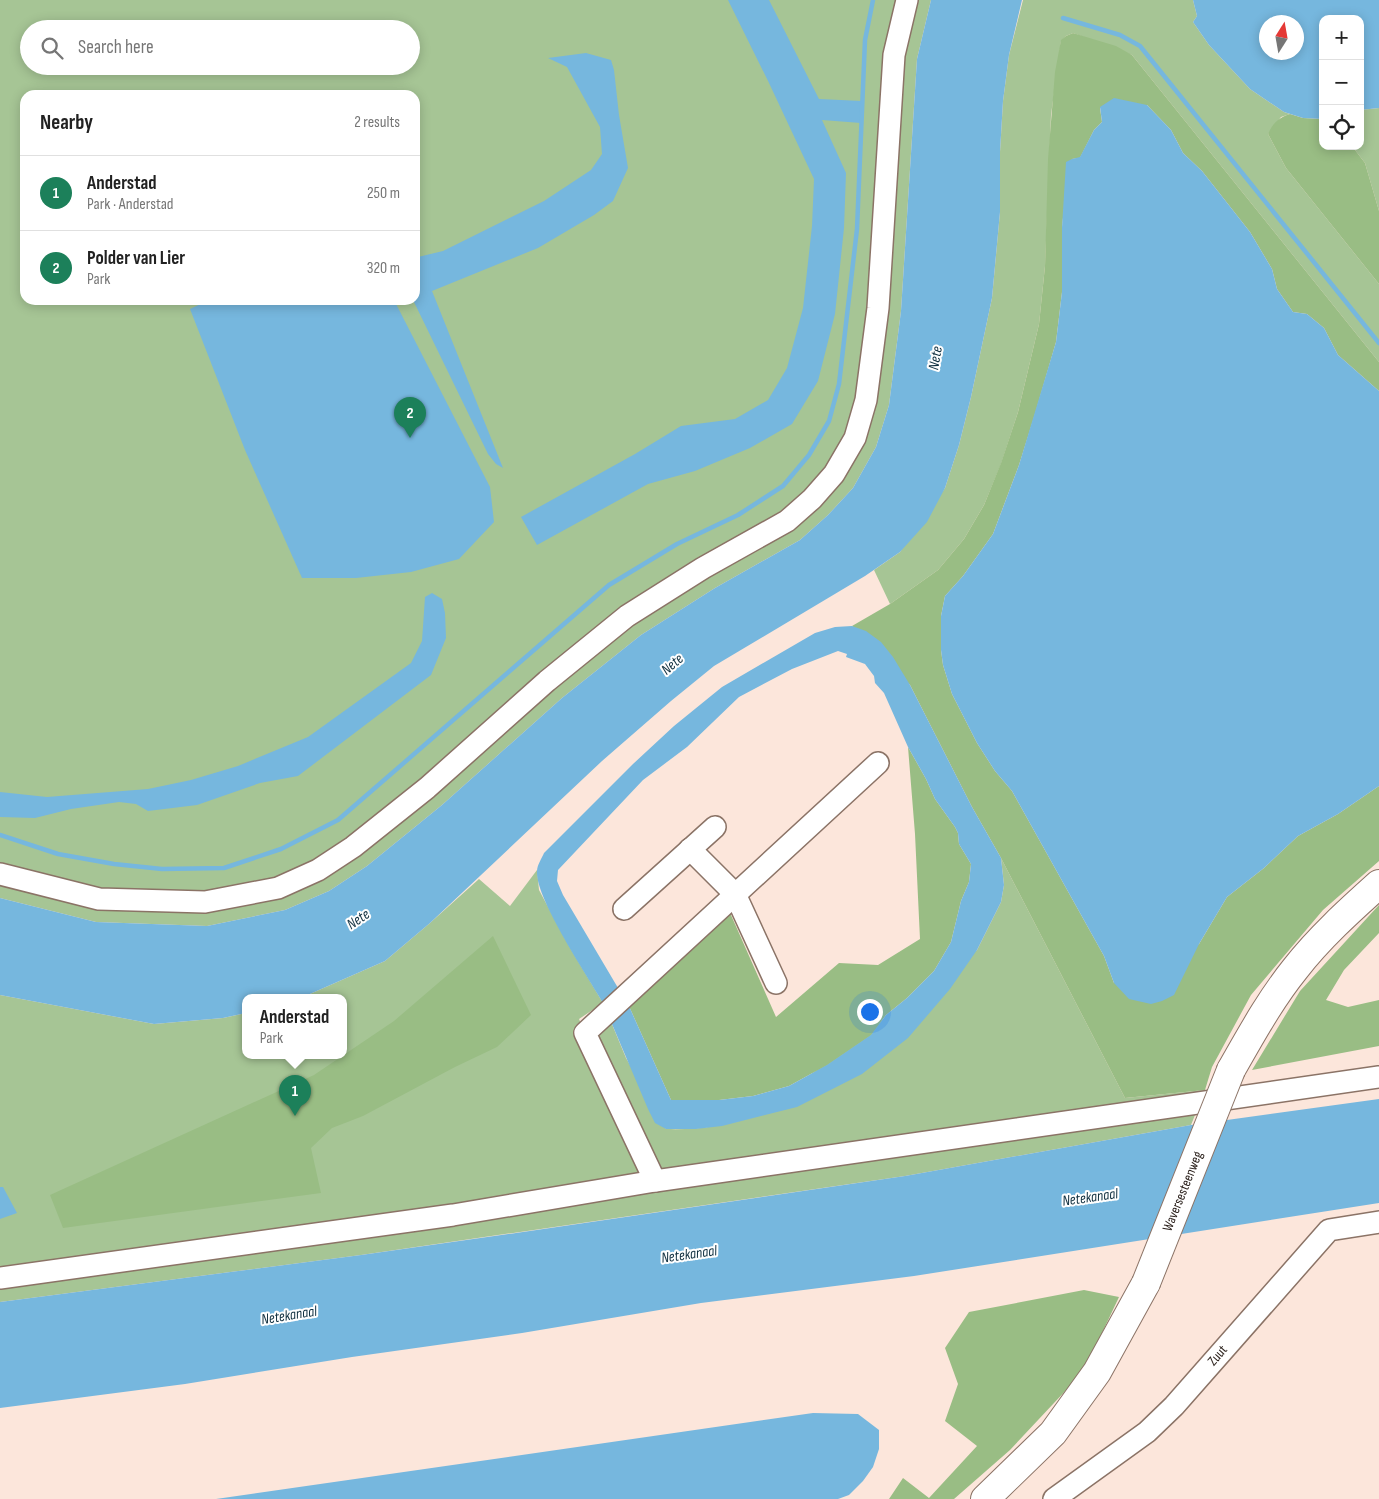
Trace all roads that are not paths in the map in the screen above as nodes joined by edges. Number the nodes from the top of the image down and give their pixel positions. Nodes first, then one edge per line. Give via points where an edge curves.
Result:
1 (907, 0) edge
2 (878, 764) dead end
3 (715, 827) dead end
4 (690, 849) junction
5 (0, 874) edge
6 (1379, 884) edge
7 (735, 894) junction
8 (624, 909) dead end
9 (776, 982) dead end
10 (1379, 1077) edge
11 (655, 1181) junction
12 (1379, 1222) edge
13 (0, 1278) edge
14 (985, 1499) edge
15 (1054, 1499) edge

1 - 5 street via 894,55 878,308 866,400 855,438 834,474 812,499 787,521 627,616 547,681 427,788 353,848 318,870 278,888 205,902 100,899
2 - 7 street
3 - 4 street
4 - 7 street
4 - 8 street
6 - 14 main road, Waversesteenweg, bridge via 1295,968 1266,1011 1231,1070 1146,1283 1097,1372 1053,1433
7 - 9 street
7 - 11 street via 585,1033
10 - 11 street
11 - 13 street via 454,1215
12 - 15 street, Zuut via 1329,1230 1174,1406 1147,1432

